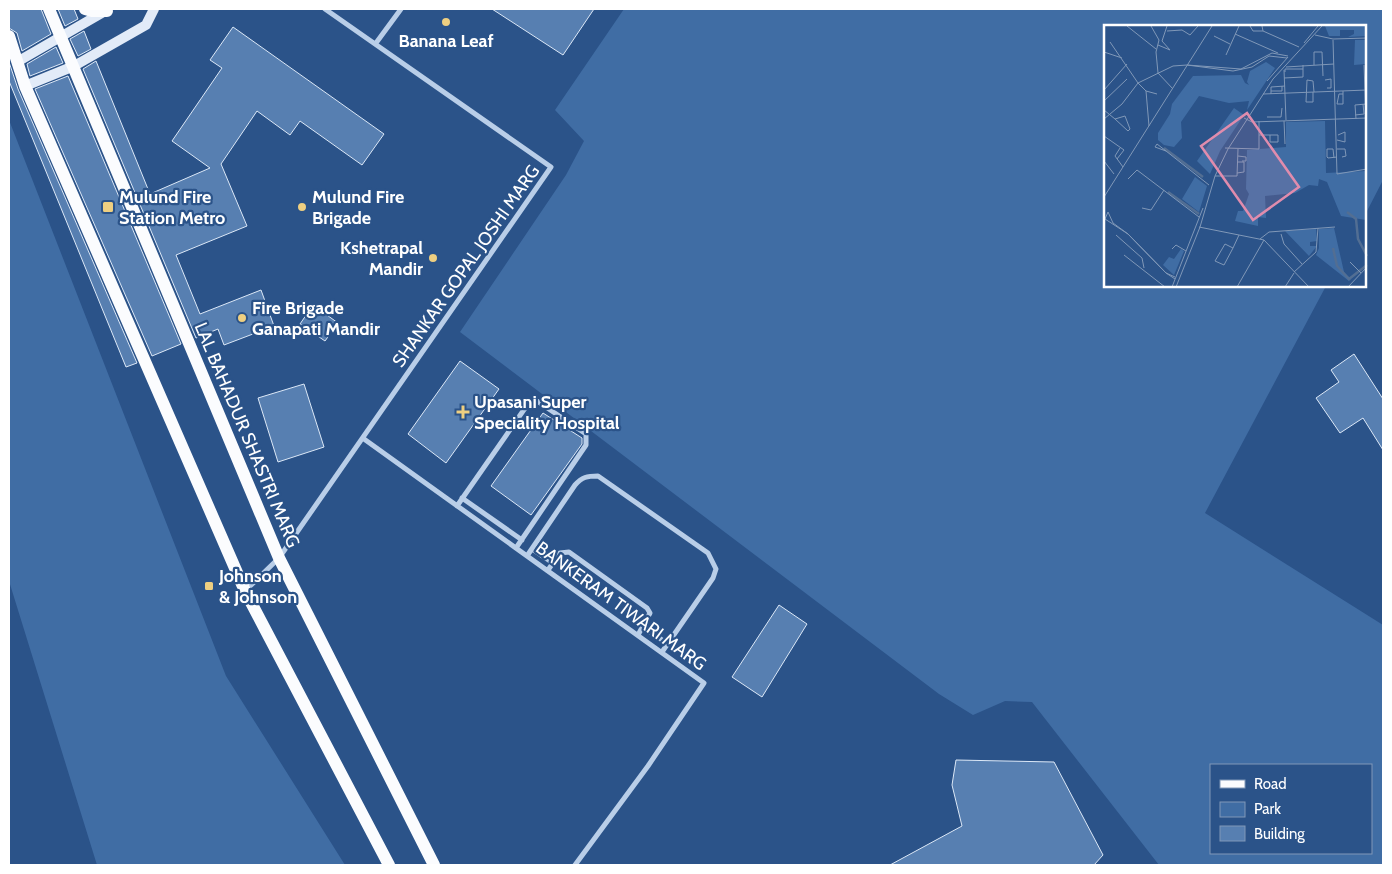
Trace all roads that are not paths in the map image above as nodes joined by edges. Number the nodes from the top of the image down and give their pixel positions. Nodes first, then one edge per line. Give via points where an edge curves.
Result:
1 (49, 9) edge
2 (85, 9) edge
3 (154, 9) edge
4 (325, 9) edge
5 (400, 9) edge
6 (109, 10) edge
7 (9, 36) edge
8 (61, 36) junction
9 (376, 43) junction
10 (17, 62) junction
11 (74, 66) junction
12 (25, 86) junction
13 (364, 439) junction
14 (462, 498) junction
15 (457, 506) junction
16 (522, 540) junction
17 (516, 548) junction
18 (532, 549) junction
19 (528, 556) junction
20 (280, 558) junction
21 (553, 563) junction
22 (548, 570) junction
23 (245, 591) junction
24 (644, 627) junction
25 (638, 635) junction
26 (668, 644) junction
27 (662, 652) junction
28 (389, 865) edge
29 (434, 865) edge
30 (575, 865) edge

1 - 8 main road, LAL BAHADUR SHASTRI MARG
2 - 6 main road
3 - 11 street via 146,25
4 - 9 street, SHANKAR GOPAL JOSHI MARG
5 - 9 street
6 - 8 street
7 - 10 main road
8 - 10 street
8 - 11 main road, LAL BAHADUR SHASTRI MARG
9 - 13 street, SHANKAR GOPAL JOSHI MARG via 551,167
10 - 12 main road
11 - 12 street
11 - 20 main road, LAL BAHADUR SHASTRI MARG
12 - 23 main road
13 - 15 street, BANKERAM TIWARI MARG
13 - 20 street, SHANKAR GOPAL JOSHI MARG
14 - 15 street
14 - 16 street
14 - 16 street via 530,401 538,401 586,434 586,445
15 - 17 street, BANKERAM TIWARI MARG
16 - 17 street
17 - 19 street, BANKERAM TIWARI MARG
18 - 19 street
18 - 21 street
18 - 26 street via 580,479 598,476 708,554 716,570
19 - 22 street, BANKERAM TIWARI MARG
20 - 23 street, SHANKAR GOPAL JOSHI MARG
20 - 29 main road, LAL BAHADUR SHASTRI MARG
21 - 22 street
21 - 24 street via 560,553 569,552 647,608 650,618
22 - 25 street, BANKERAM TIWARI MARG
23 - 28 main road
24 - 25 street
24 - 26 street
25 - 27 street, BANKERAM TIWARI MARG
26 - 27 street
27 - 30 street, BANKERAM TIWARI MARG via 704,682 648,766

